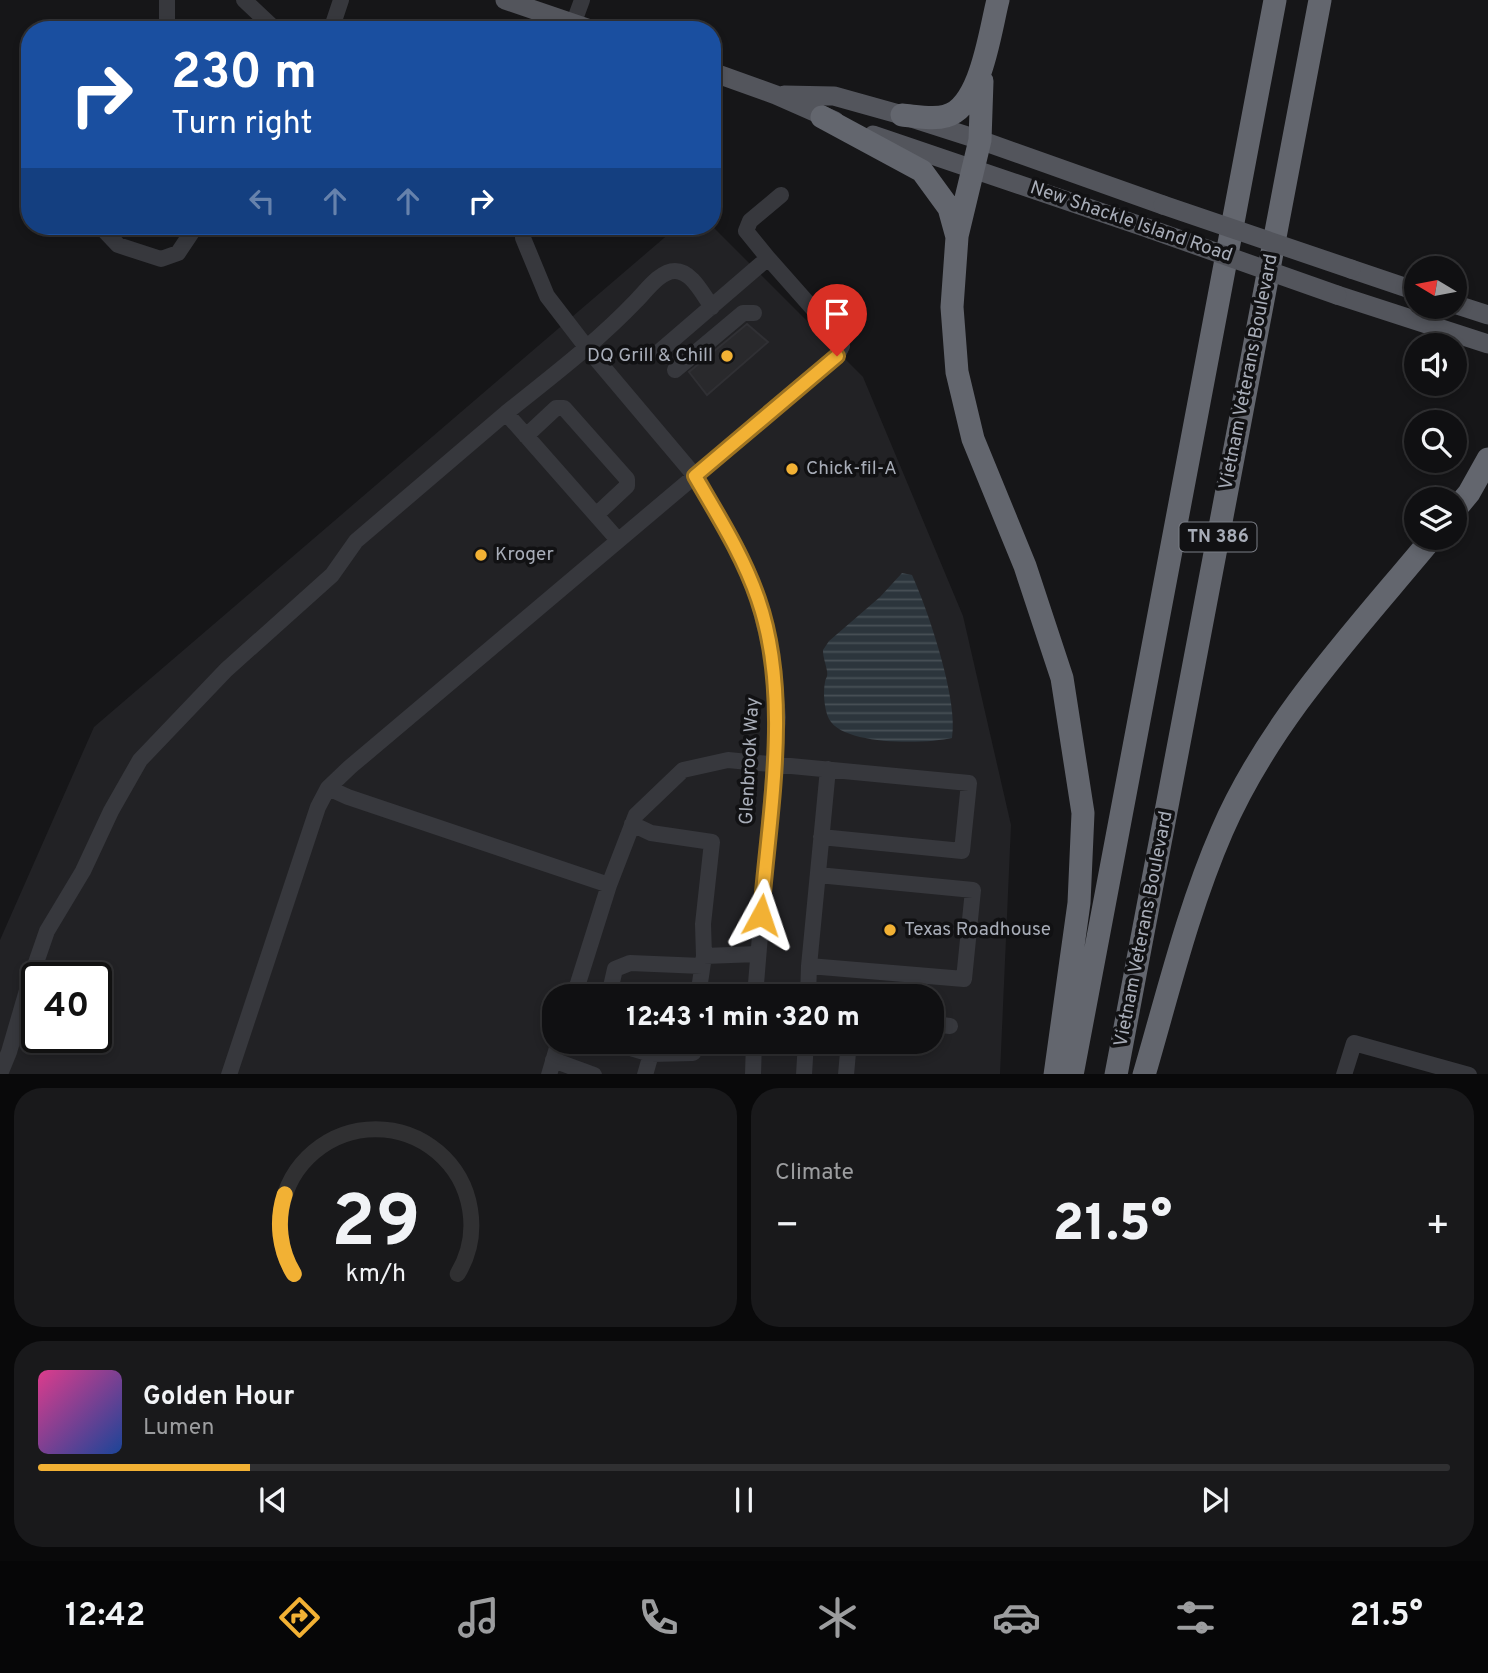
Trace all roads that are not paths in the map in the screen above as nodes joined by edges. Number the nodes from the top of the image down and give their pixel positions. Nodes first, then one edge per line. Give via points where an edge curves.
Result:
1 (167, 0) edge
2 (244, 0) edge
3 (341, 0) edge
4 (505, 0) edge
5 (582, 0) edge
6 (998, 0) edge
7 (1275, 0) edge
8 (1320, 0) edge
9 (167, 21) edge
10 (266, 21) edge
11 (334, 21) edge
12 (559, 21) edge
13 (574, 21) edge
14 (983, 64) junction
15 (721, 75) edge
16 (776, 95) junction
17 (902, 115) junction
18 (822, 117) junction
19 (980, 139) junction
20 (973, 169) junction
21 (781, 195) dead end
22 (109, 235) edge
23 (190, 235) edge
24 (523, 235) edge
25 (957, 237) junction
26 (768, 258) junction
27 (1404, 287) edge
28 (712, 307) junction
29 (1467, 309) edge
30 (754, 313) dead end
31 (1488, 316) edge
32 (1488, 344) edge
33 (587, 348) junction
34 (660, 352) dead end
35 (675, 370) dead end
36 (506, 413) junction
37 (526, 436) junction
38 (1488, 460) edge
39 (695, 476) junction
40 (1467, 495) edge
41 (596, 515) junction
42 (618, 540) junction
43 (1422, 550) edge
44 (774, 764) junction
45 (828, 769) junction
46 (328, 788) junction
47 (632, 824) junction
48 (821, 837) junction
49 (818, 875) junction
50 (609, 885) junction
51 (758, 954) junction
52 (703, 961) junction
53 (809, 966) junction
54 (578, 984) edge
55 (612, 984) edge
56 (700, 984) edge
57 (756, 984) edge
58 (808, 984) edge
59 (944, 1025) edge
60 (950, 1026) dead end
61 (651, 1054) edge
62 (754, 1054) edge
63 (805, 1054) edge
64 (848, 1054) edge
65 (551, 1067) edge
66 (0, 1074) edge
67 (229, 1074) edge
68 (594, 1074) edge
69 (645, 1074) edge
70 (753, 1074) edge
71 (804, 1074) edge
72 (846, 1074) edge
73 (1055, 1074) edge
74 (1072, 1074) edge
75 (1116, 1074) edge
76 (1144, 1074) edge
77 (1344, 1074) edge
78 (1469, 1074) edge

1 - 9 street
2 - 10 street
3 - 11 street
4 - 12 main road
5 - 13 street
6 - 14 highway
7 - 74 highway, TN 386
8 - 75 highway, Vietnam Veterans Boulevard / TN 386
14 - 17 highway via 967,102 947,116
14 - 19 highway
15 - 16 main road, New Shackle Island Road
16 - 17 main road, New Shackle Island Road via 834,96
16 - 18 main road, New Shackle Island Road
17 - 19 main road, New Shackle Island Road
18 - 20 main road, New Shackle Island Road
18 - 25 highway via 922,171 949,208
19 - 20 highway
19 - 27 main road, New Shackle Island Road, bridge
20 - 25 highway
20 - 32 main road, New Shackle Island Road, bridge
21 - 26 street via 750,221 746,230
22 - 23 street via 118,245 161,259 178,253
24 - 33 street, Glenbrook Way via 547,296
25 - 73 highway via 952,307 957,372 973,439 1025,566 1062,678 1083,813 1079,903
26 - 28 street
26 - 39 street via 842,346 837,356
28 - 33 street via 687,275 675,271 653,284
28 - 34 street
29 - 31 main road
30 - 35 street via 743,313
33 - 36 street
33 - 39 street, Glenbrook Way
36 - 37 street
36 - 66 street via 356,541 332,575 226,670 140,760 47,931
37 - 41 street
37 - 41 street via 556,408 564,408 627,479 627,486
38 - 40 highway
39 - 42 street
39 - 44 street, Glenbrook Way via 739,552 758,600 772,656 778,717
41 - 42 street
42 - 46 street
43 - 76 highway via 1313,682 1259,759 1222,830 1194,905
44 - 45 street
44 - 47 street via 728,760 683,770
44 - 51 street, Glenbrook Way
45 - 48 street
45 - 48 street via 969,783 962,851
46 - 50 street
46 - 67 street
47 - 50 street
47 - 52 street via 651,833 712,842
48 - 49 street
49 - 53 street
49 - 53 street via 973,890 964,979
50 - 54 street
51 - 52 street
51 - 57 street, Glenbrook Way
52 - 55 street via 630,963 615,969
52 - 56 street
53 - 58 street
59 - 60 street
61 - 69 street
62 - 70 street
63 - 71 street
64 - 72 street
65 - 68 street
77 - 78 street via 1354,1043

